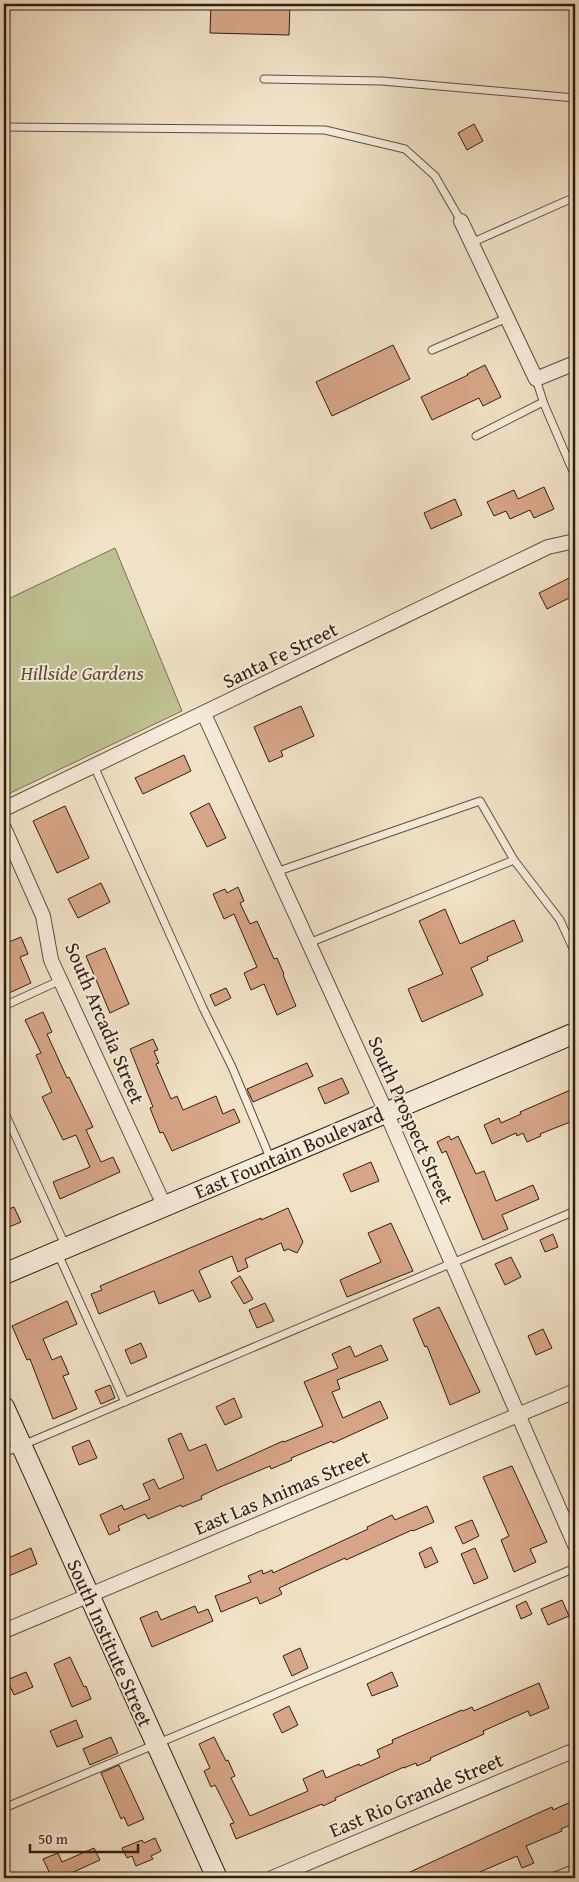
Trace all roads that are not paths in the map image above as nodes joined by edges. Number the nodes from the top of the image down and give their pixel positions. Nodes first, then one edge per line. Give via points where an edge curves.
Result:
1 (264, 79) dead end
2 (575, 98) edge
3 (4, 127) edge
4 (575, 197) edge
5 (460, 221) joint
6 (471, 243) junction
7 (507, 318) junction
8 (432, 350) dead end
9 (575, 363) edge
10 (536, 379) junction
11 (543, 402) junction
12 (476, 436) dead end
13 (575, 476) edge
14 (575, 541) edge
15 (204, 714) junction
16 (94, 766) junction
17 (4, 809) edge
18 (4, 828) edge
19 (514, 860) junction
20 (276, 872) junction
21 (309, 943) junction
22 (575, 953) edge
23 (61, 980) junction
24 (4, 1006) edge
25 (575, 1033) edge
26 (4, 1111) edge
27 (386, 1112) junction
28 (271, 1160) junction
29 (164, 1205) junction
30 (575, 1211) edge
31 (61, 1249) junction
32 (453, 1263) junction
33 (4, 1274) edge
34 (575, 1391) edge
35 (125, 1402) junction
36 (4, 1407) edge
37 (519, 1414) junction
38 (12, 1449) edge
39 (575, 1544) edge
40 (575, 1568) edge
41 (89, 1596) junction
42 (4, 1631) edge
43 (156, 1744) junction
44 (575, 1750) edge
45 (4, 1808) edge
46 (575, 1868) edge
47 (218, 1878) edge
48 (272, 1878) edge
49 (550, 1878) edge

1 - 2 lane via 382,81
3 - 5 lane via 324,130 405,149 435,176
4 - 6 lane
5 - 6 street
6 - 7 street
7 - 8 lane
7 - 10 street
9 - 10 street
10 - 11 lane
11 - 12 lane
11 - 13 lane
14 - 15 street, Santa Fe Street via 548,547
15 - 16 street, Santa Fe Street
15 - 20 street, South Prospect Street
16 - 17 street, Santa Fe Street
16 - 28 lane via 232,1067
18 - 23 street, South Arcadia Street via 44,916 51,960
19 - 20 lane via 480,801
19 - 21 lane
19 - 22 lane via 560,920
20 - 21 street, South Prospect Street
21 - 27 street, South Prospect Street
23 - 24 lane
23 - 29 street, South Arcadia Street
25 - 27 main road, East Fountain Boulevard
26 - 31 lane
27 - 28 main road, East Fountain Boulevard
27 - 32 street, South Prospect Street
28 - 29 main road, East Fountain Boulevard
29 - 31 main road, East Fountain Boulevard
30 - 32 lane
31 - 33 main road, East Fountain Boulevard
31 - 35 lane
32 - 35 lane
32 - 37 street, South Prospect Street
34 - 37 street, East Las Animas Street
35 - 38 lane
36 - 38 main road, South Institute Street
37 - 39 street, South Prospect Street
37 - 41 street, East Las Animas Street
38 - 41 main road, South Institute Street
40 - 43 lane
41 - 42 street, East Las Animas Street
41 - 43 main road, South Institute Street
43 - 45 lane
43 - 47 main road, South Institute Street
44 - 48 street, East Rio Grande Street
46 - 49 lane

